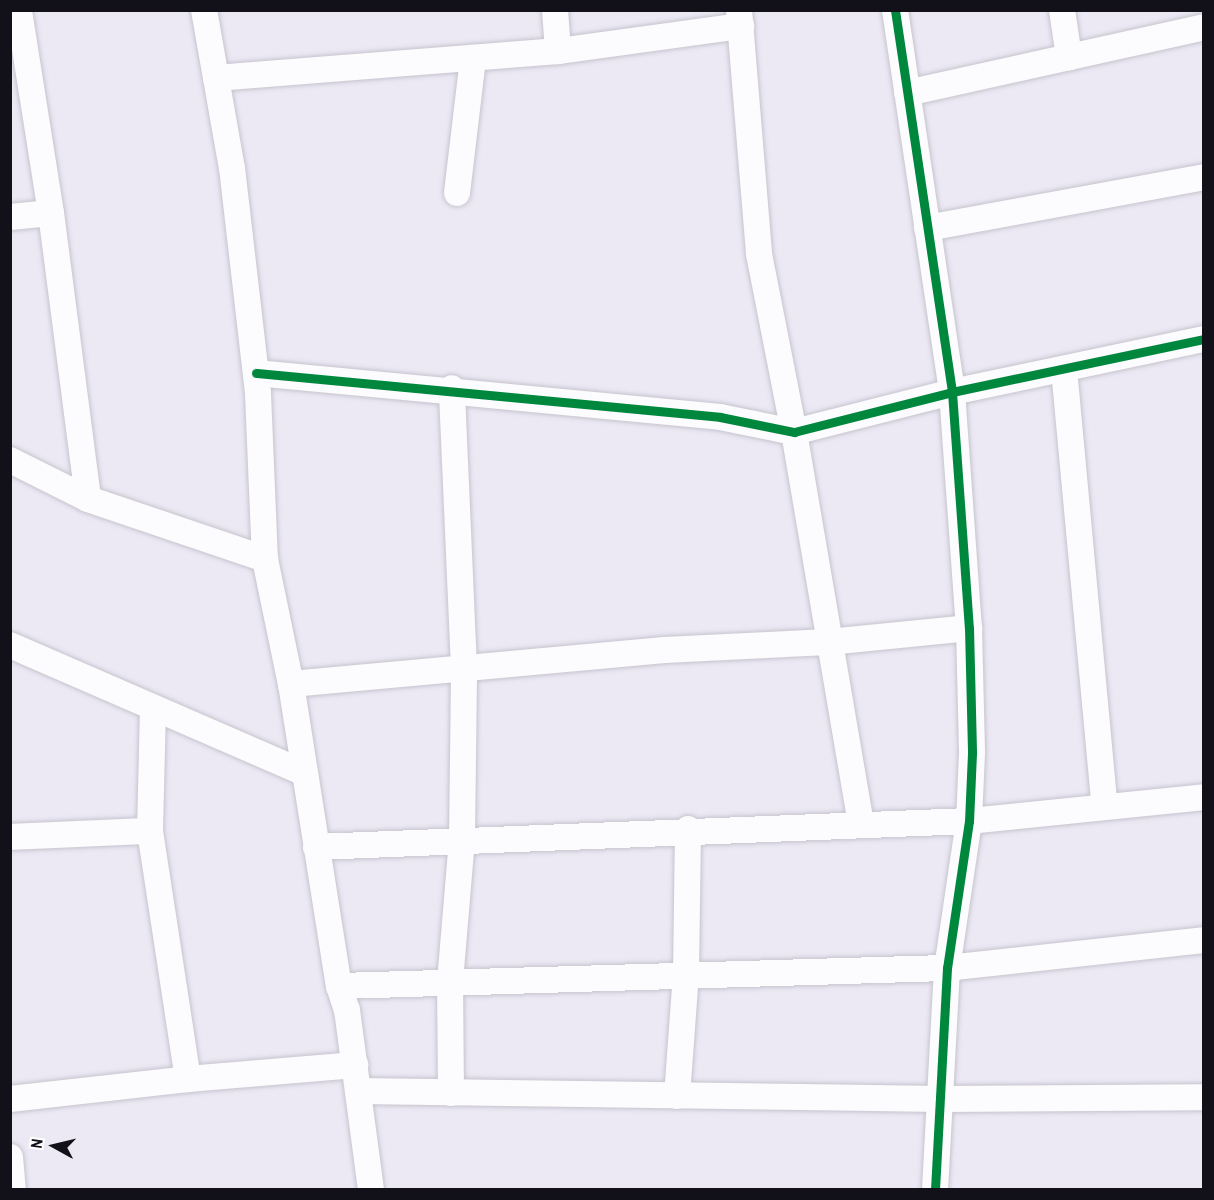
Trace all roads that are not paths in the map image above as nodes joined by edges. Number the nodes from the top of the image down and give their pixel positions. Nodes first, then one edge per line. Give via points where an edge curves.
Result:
1 (19, 10) edge
2 (204, 10) edge
3 (555, 10) edge
4 (895, 10) edge
5 (1062, 10) edge
6 (740, 18) edge
7 (1203, 27) edge
8 (558, 51) junction
9 (1069, 57) junction
10 (473, 58) junction
11 (216, 78) junction
12 (907, 93) junction
13 (1203, 177) edge
14 (457, 193) dead end
15 (51, 213) junction
16 (10, 217) edge
17 (927, 228) junction
18 (1203, 339) edge
19 (1064, 369) junction
20 (256, 373) junction
21 (452, 388) junction
22 (952, 392) junction
23 (794, 432) junction
24 (10, 460) edge
25 (88, 499) junction
26 (265, 559) junction
27 (969, 628) junction
28 (829, 642) junction
29 (10, 645) edge
30 (464, 668) junction
31 (291, 684) junction
32 (153, 708) junction
33 (304, 773) junction
34 (1203, 797) edge
35 (1104, 804) junction
36 (969, 820) junction
37 (861, 824) junction
38 (688, 829) junction
39 (150, 831) junction
40 (10, 837) edge
41 (462, 839) junction
42 (316, 847) junction
43 (1203, 940) edge
44 (947, 968) junction
45 (686, 974) junction
46 (450, 982) junction
47 (339, 986) junction
48 (355, 1065) junction
49 (188, 1079) junction
50 (358, 1091) junction
51 (451, 1093) junction
52 (677, 1096) junction
53 (1203, 1097) edge
54 (10, 1099) edge
55 (942, 1099) junction
56 (10, 1157) edge
57 (14, 1190) edge
58 (371, 1190) edge
59 (935, 1190) edge

1 - 15 street
2 - 11 street
3 - 8 street
4 - 12 street
5 - 9 street
6 - 8 street
6 - 23 street via 759,254
7 - 9 street
8 - 10 street
9 - 12 street
10 - 11 street
10 - 14 street
11 - 20 street via 232,168
12 - 17 street
13 - 17 street
15 - 16 street
15 - 25 street
17 - 22 street
18 - 19 street
19 - 22 street
19 - 35 street
20 - 21 street
20 - 26 street
21 - 23 street via 720,417
21 - 30 street
22 - 23 street
22 - 27 street
23 - 28 street
24 - 25 street
25 - 26 street
26 - 31 street
27 - 28 street
27 - 36 street
28 - 30 street via 664,650
28 - 37 street
29 - 32 street
30 - 31 street
30 - 41 street
31 - 33 street
32 - 33 street
32 - 39 street
33 - 42 street
34 - 35 street
35 - 36 street
36 - 37 street
36 - 44 street
37 - 38 street
38 - 41 street
38 - 45 street
39 - 40 street
39 - 49 street
41 - 42 street
41 - 46 street
42 - 47 street
43 - 44 street
44 - 45 street via 804,975
44 - 55 street
45 - 46 street
45 - 52 street
46 - 47 street
46 - 51 street
47 - 48 street via 347,1010
48 - 49 street
48 - 50 street
49 - 54 street
50 - 51 street
50 - 58 street
51 - 52 street
52 - 55 street
53 - 55 street
55 - 59 street
56 - 57 street

